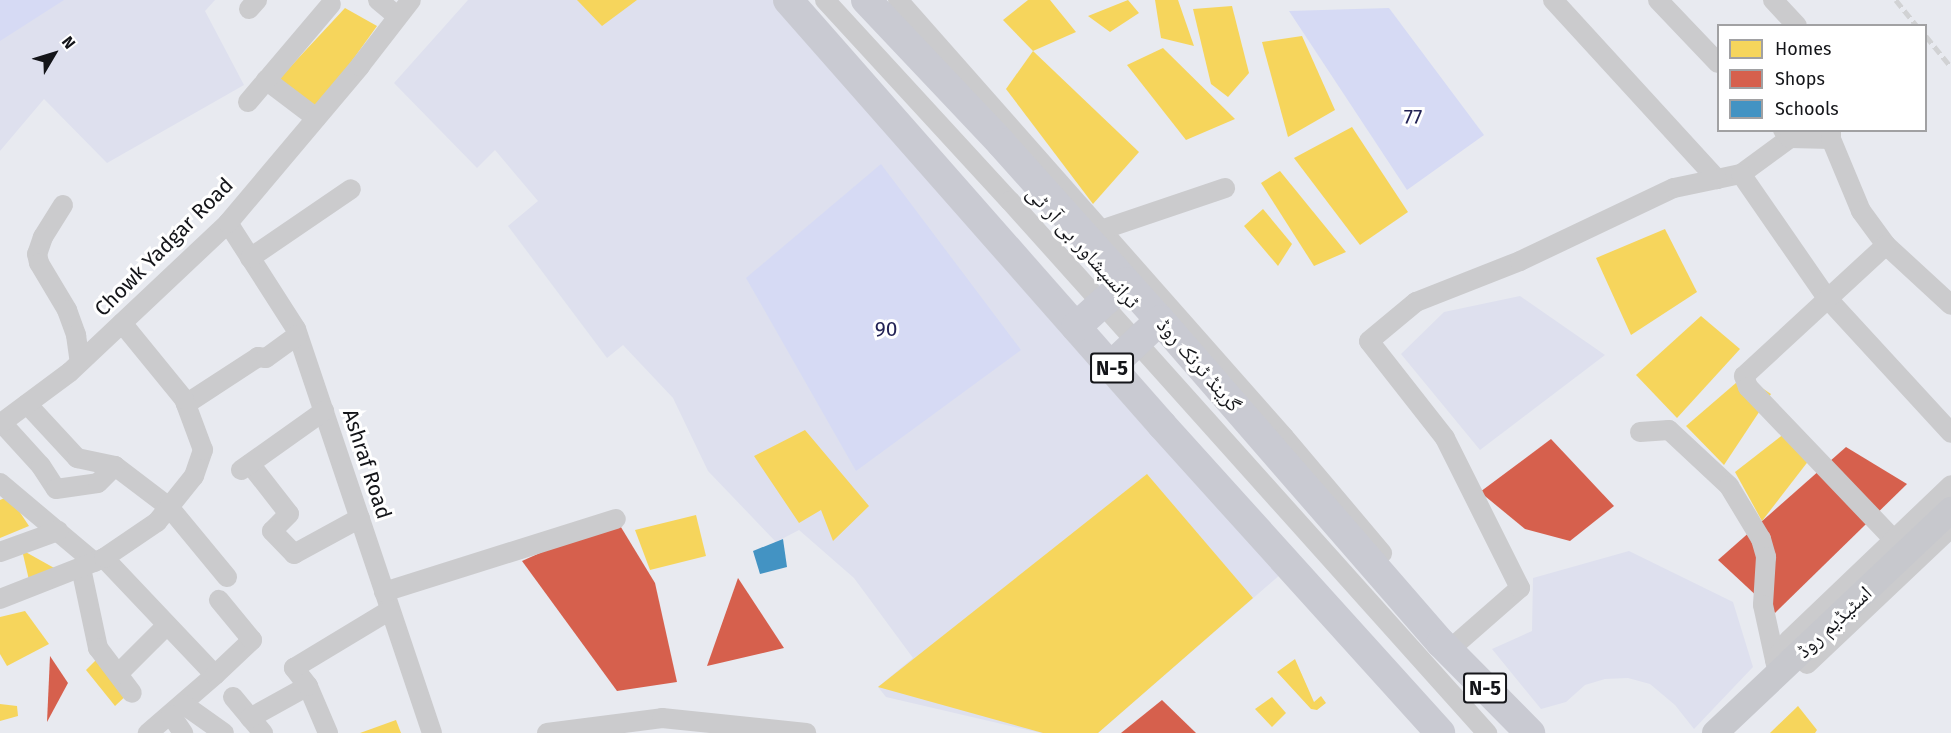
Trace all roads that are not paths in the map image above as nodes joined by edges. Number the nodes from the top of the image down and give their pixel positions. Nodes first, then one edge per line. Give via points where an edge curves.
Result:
1 (378, 0) edge
2 (411, 0) edge
3 (788, 0) edge
4 (825, 0) edge
5 (866, 0) edge
6 (898, 0) edge
7 (1553, 0) edge
8 (1658, 0) edge
9 (1773, 0) edge
10 (331, 4) dead end
11 (397, 16) junction
12 (1795, 24) edge
13 (1717, 61) edge
14 (266, 80) junction
15 (248, 102) dead end
16 (316, 118) junction
17 (1786, 134) edge
18 (1831, 135) edge
19 (1741, 174) junction
20 (1717, 179) junction
21 (1225, 188) dead end
22 (351, 189) dead end
23 (63, 205) dead end
24 (228, 223) junction
25 (1101, 230) junction
26 (1886, 245) junction
27 (250, 258) junction
28 (1126, 282) junction
29 (1827, 298) junction
30 (1951, 305) edge
31 (1160, 320) junction
32 (122, 323) junction
33 (1078, 324) junction
34 (298, 335) junction
35 (80, 362) junction
36 (1114, 363) junction
37 (27, 404) junction
38 (186, 404) junction
39 (324, 411) junction
40 (1, 423) edge
41 (1640, 432) dead end
42 (1951, 434) edge
43 (115, 466) junction
44 (0, 483) edge
45 (1951, 485) edge
46 (169, 507) junction
47 (1951, 510) edge
48 (360, 518) junction
49 (616, 519) dead end
50 (1951, 528) edge
51 (58, 531) junction
52 (1894, 540) junction
53 (0, 552) edge
54 (93, 563) junction
55 (227, 578) dead end
56 (0, 599) edge
57 (219, 600) dead end
58 (387, 601) junction
59 (167, 625) junction
60 (1454, 652) junction
61 (1776, 667) junction
62 (118, 674) junction
63 (215, 675) junction
64 (308, 686) junction
65 (132, 693) dead end
66 (233, 697) dead end
67 (177, 709) junction
68 (250, 718) junction
69 (680, 727) edge
70 (758, 731) edge
71 (1718, 731) edge
72 (148, 733) edge
73 (183, 733) edge
74 (224, 733) edge
75 (263, 733) edge
76 (328, 733) edge
77 (432, 733) edge
78 (547, 733) edge
79 (806, 733) edge
80 (1440, 733) edge
81 (1486, 733) edge
82 (1530, 733) edge

1 - 11 street
2 - 11 street, Chowk Yadgar Road
3 - 33 highway, N-5
4 - 81 street, ٹرانسپشاور بی آر ٹی
5 - 28 highway, گرینڈ ٹرنک روڈ / N-5
6 - 25 street
7 - 20 street
8 - 13 street
9 - 12 street
10 - 14 street
11 - 16 street, Chowk Yadgar Road
14 - 15 street
14 - 16 street
16 - 24 street, Chowk Yadgar Road
17 - 18 street
17 - 19 street
18 - 26 street via 1861,211
19 - 20 street
19 - 29 street
20 - 60 street via 1674,188 1520,261 1416,302 1369,341 1445,438 1520,588
21 - 25 street
22 - 27 street
23 - 35 street via 43,237 38,254 67,310
24 - 27 street, Ashraf Road
24 - 32 street, Chowk Yadgar Road
25 - 60 street via 1284,437 1452,636
26 - 29 street
26 - 30 street
27 - 34 street, Ashraf Road
28 - 31 highway, گرینڈ ٹرنک روڈ / N-5
28 - 33 highway
29 - 42 street
29 - 52 street via 1744,376 1748,387
31 - 36 highway
31 - 60 highway, گرینڈ ٹرنک روڈ / N-5
32 - 35 street, Chowk Yadgar Road
32 - 38 street
33 - 36 highway, N-5
34 - 38 street
34 - 39 street, Ashraf Road
35 - 37 street, Chowk Yadgar Road
36 - 80 highway, N-5
37 - 40 street, Chowk Yadgar Road
37 - 43 street via 77,458
38 - 46 street via 203,450 194,476
39 - 48 street, Ashraf Road
39 - 48 street via 246,467 289,514 272,531 294,554
40 - 43 street via 41,466 56,489 98,483
41 - 61 street via 1669,430 1729,486 1761,539 1766,557 1763,605
43 - 46 street
44 - 51 street
45 - 52 street
46 - 54 street via 157,522
46 - 55 street
47 - 61 main road, اسٹیڈیم روڈ via 1808,647
48 - 58 street, Ashraf Road
49 - 58 street
50 - 71 street via 1760,708
51 - 53 street
51 - 54 street
52 - 61 street via 1789,640
54 - 56 street
54 - 59 street
54 - 62 street via 98,648
57 - 63 street via 252,640
58 - 64 street via 294,668
58 - 77 street, Ashraf Road
59 - 62 street
59 - 63 street
60 - 82 highway, گرینڈ ٹرنک روڈ / N-5
61 - 71 main road, اسٹیڈیم روڈ
62 - 65 street
63 - 67 street
64 - 68 street
64 - 76 street
66 - 68 street
67 - 72 street
67 - 73 street
67 - 74 street
68 - 75 street
69 - 70 street
69 - 78 street via 662,718
70 - 79 street

